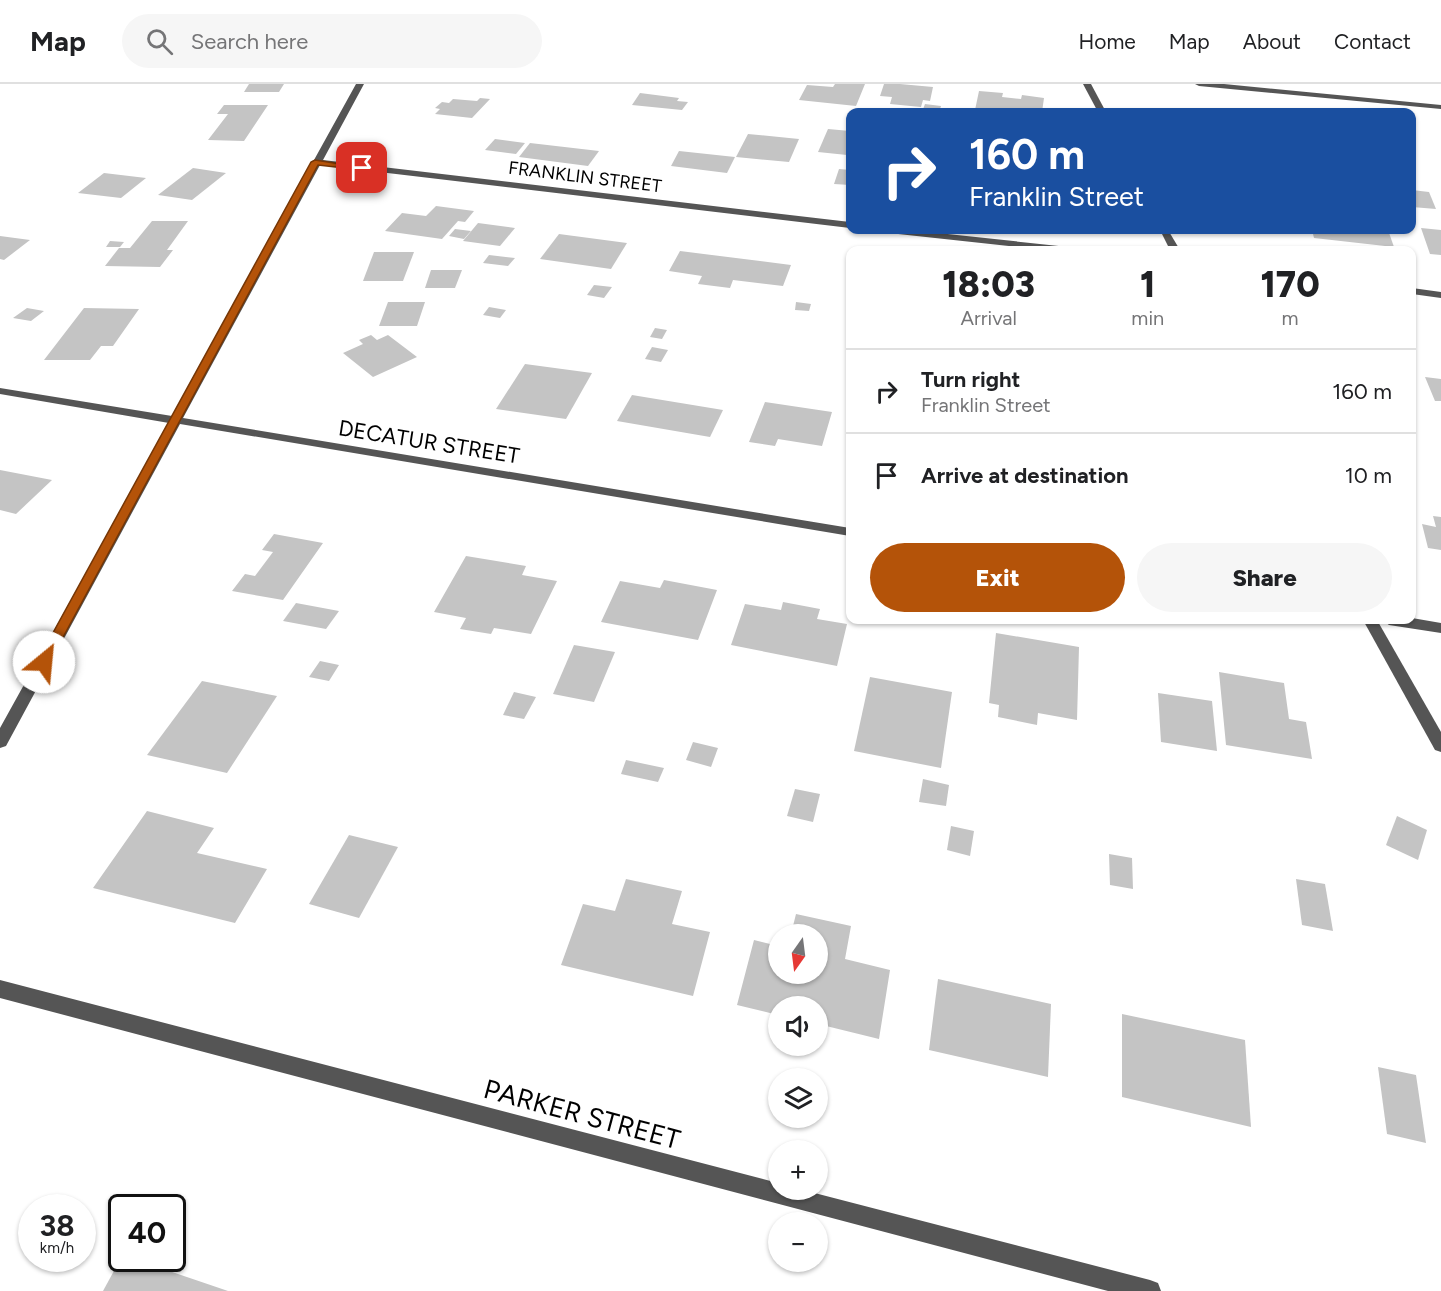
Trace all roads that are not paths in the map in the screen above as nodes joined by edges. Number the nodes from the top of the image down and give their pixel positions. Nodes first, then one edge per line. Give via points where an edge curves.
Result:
1 (360, 84) edge
2 (1087, 84) edge
3 (1199, 84) edge
4 (1441, 107) edge
5 (1100, 108) edge
6 (315, 162) junction
7 (846, 225) edge
8 (925, 234) edge
9 (1032, 246) edge
10 (1416, 292) edge
11 (1441, 295) edge
12 (0, 391) edge
13 (174, 421) junction
14 (846, 531) edge
15 (1372, 624) edge
16 (1415, 624) edge
17 (1441, 628) edge
18 (0, 742) edge
19 (1441, 746) edge
20 (0, 989) edge
21 (1150, 1291) edge

1 - 6 street
2 - 5 street
3 - 4 street
6 - 7 street, FRANKLIN STREET
6 - 13 street
8 - 9 street
10 - 11 street
12 - 13 street, DECATUR STREET
13 - 14 street, DECATUR STREET
13 - 18 street
15 - 19 street
16 - 17 street
20 - 21 street, PARKER STREET

